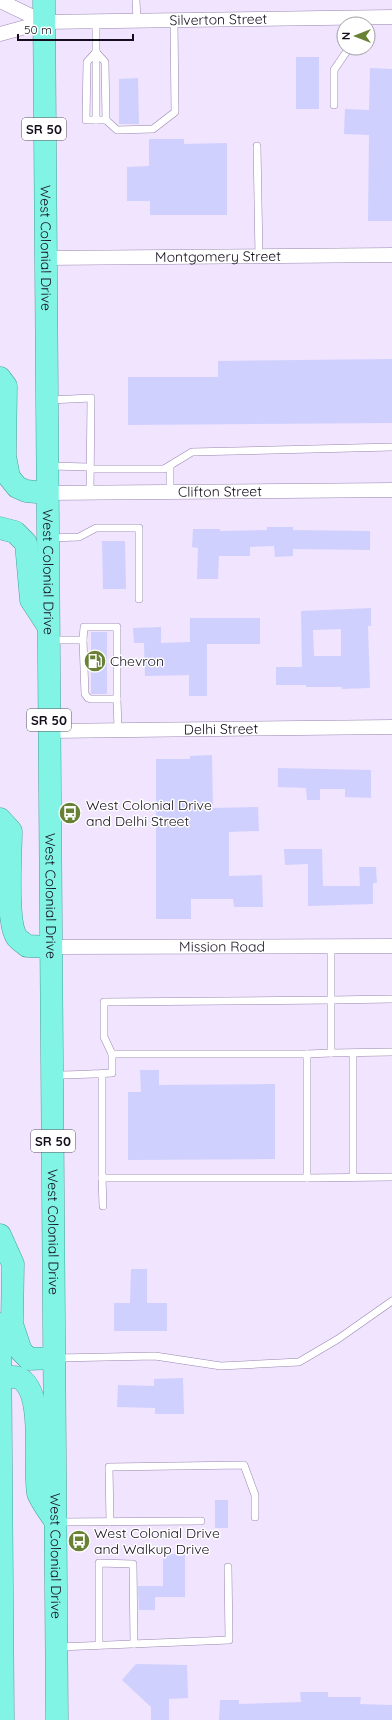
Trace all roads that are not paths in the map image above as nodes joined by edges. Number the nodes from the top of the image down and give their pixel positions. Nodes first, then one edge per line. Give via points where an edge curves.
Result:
1 (44, 0) edge
2 (136, 0) edge
3 (0, 1) edge
4 (392, 17) edge
5 (376, 18) edge
6 (137, 20) junction
7 (174, 20) junction
8 (336, 21) edge
9 (44, 22) junction
10 (96, 22) junction
11 (0, 34) edge
12 (96, 52) junction
13 (344, 56) edge
14 (334, 105) dead end
15 (106, 120) junction
16 (257, 146) dead end
17 (392, 255) edge
18 (259, 256) junction
19 (45, 258) junction
20 (0, 378) edge
21 (46, 401) junction
22 (392, 447) edge
23 (47, 466) junction
24 (170, 466) junction
25 (90, 468) junction
26 (392, 490) edge
27 (90, 492) junction
28 (170, 492) junction
29 (47, 493) junction
30 (0, 528) edge
31 (48, 538) junction
32 (139, 599) dead end
33 (49, 633) junction
34 (83, 640) junction
35 (117, 699) junction
36 (392, 727) edge
37 (118, 730) junction
38 (50, 731) junction
39 (0, 819) edge
40 (331, 946) junction
41 (392, 946) edge
42 (51, 947) junction
43 (392, 999) edge
44 (331, 1000) junction
45 (392, 1052) edge
46 (331, 1053) junction
47 (353, 1053) junction
48 (112, 1054) junction
49 (306, 1054) junction
50 (102, 1073) junction
51 (52, 1075) junction
52 (353, 1177) junction
53 (392, 1177) edge
54 (102, 1178) junction
55 (306, 1178) junction
56 (103, 1206) dead end
57 (0, 1235) edge
58 (392, 1301) edge
59 (0, 1324) edge
60 (0, 1333) edge
61 (55, 1358) junction
62 (0, 1377) edge
63 (0, 1415) edge
64 (255, 1517) dead end
65 (201, 1521) dead end
66 (56, 1522) junction
67 (110, 1522) junction
68 (228, 1567) dead end
69 (1, 1596) edge
70 (1, 1637) edge
71 (134, 1644) junction
72 (99, 1645) junction
73 (57, 1647) junction
74 (3, 1720) edge
75 (57, 1720) edge

1 - 9 highway, West Colonial Drive / SR 50
2 - 6 lane
3 - 9 street
4 - 5 street, Silverton Street
6 - 7 street, Silverton Street
6 - 10 street, Silverton Street
7 - 8 street, Silverton Street
7 - 15 lane via 175,112 153,129 117,130
9 - 10 street, Silverton Street
9 - 11 street
9 - 19 highway, West Colonial Drive / SR 50
10 - 12 lane
12 - 15 lane via 105,62
12 - 15 lane via 87,62 86,120
13 - 14 lane via 334,70
16 - 18 lane
17 - 18 street, Montgomery Street
18 - 19 street, Montgomery Street
19 - 21 highway, West Colonial Drive / SR 50
20 - 29 highway via 6,386 6,456 9,477 17,487 26,491
21 - 23 highway, West Colonial Drive / SR 50
21 - 25 lane via 91,398
22 - 24 lane via 192,452
23 - 25 lane
23 - 29 highway, West Colonial Drive / SR 50
24 - 25 lane via 164,469
24 - 28 lane
25 - 27 lane
26 - 28 street, Clifton Street
27 - 28 street, Clifton Street
27 - 29 street, Clifton Street
29 - 31 highway, West Colonial Drive / SR 50
30 - 33 highway via 15,532 26,543 31,600
31 - 32 lane via 80,537 96,528 139,528
31 - 33 highway, West Colonial Drive / SR 50
33 - 34 lane
33 - 38 highway, West Colonial Drive / SR 50
34 - 35 lane via 84,690 87,697
34 - 35 lane via 84,627 117,627
35 - 37 lane
36 - 37 street, Delhi Street
37 - 38 street, Delhi Street
38 - 42 highway, West Colonial Drive / SR 50
39 - 42 highway via 11,831 11,906 16,936 27,946
40 - 41 street, Mission Road
40 - 42 street, Mission Road
40 - 44 lane
42 - 51 highway, West Colonial Drive / SR 50
43 - 44 lane
44 - 46 lane
44 - 48 lane via 104,1002 104,1037
45 - 47 lane
46 - 47 lane
46 - 49 lane
47 - 52 lane
48 - 49 lane
48 - 50 lane via 112,1073
49 - 55 lane
50 - 51 lane
50 - 54 lane
51 - 61 highway, West Colonial Drive / SR 50
52 - 53 lane
52 - 55 lane
54 - 55 lane
54 - 56 lane
57 - 61 highway via 13,1264 12,1324 21,1351 29,1359
58 - 61 lane via 338,1339 299,1362 221,1366 155,1356
59 - 60 highway
60 - 62 highway
61 - 66 highway, West Colonial Drive / SR 50
62 - 63 highway
62 - 66 highway via 18,1377 29,1386 37,1434 38,1494
63 - 69 highway
64 - 67 lane via 255,1495 244,1465 109,1467
65 - 67 lane
66 - 67 lane
66 - 73 highway, West Colonial Drive / SR 50
68 - 71 lane via 230,1640
69 - 70 highway
70 - 74 highway
71 - 72 lane
71 - 72 lane via 133,1564 99,1564
72 - 73 lane
73 - 75 highway, West Colonial Drive / SR 50

